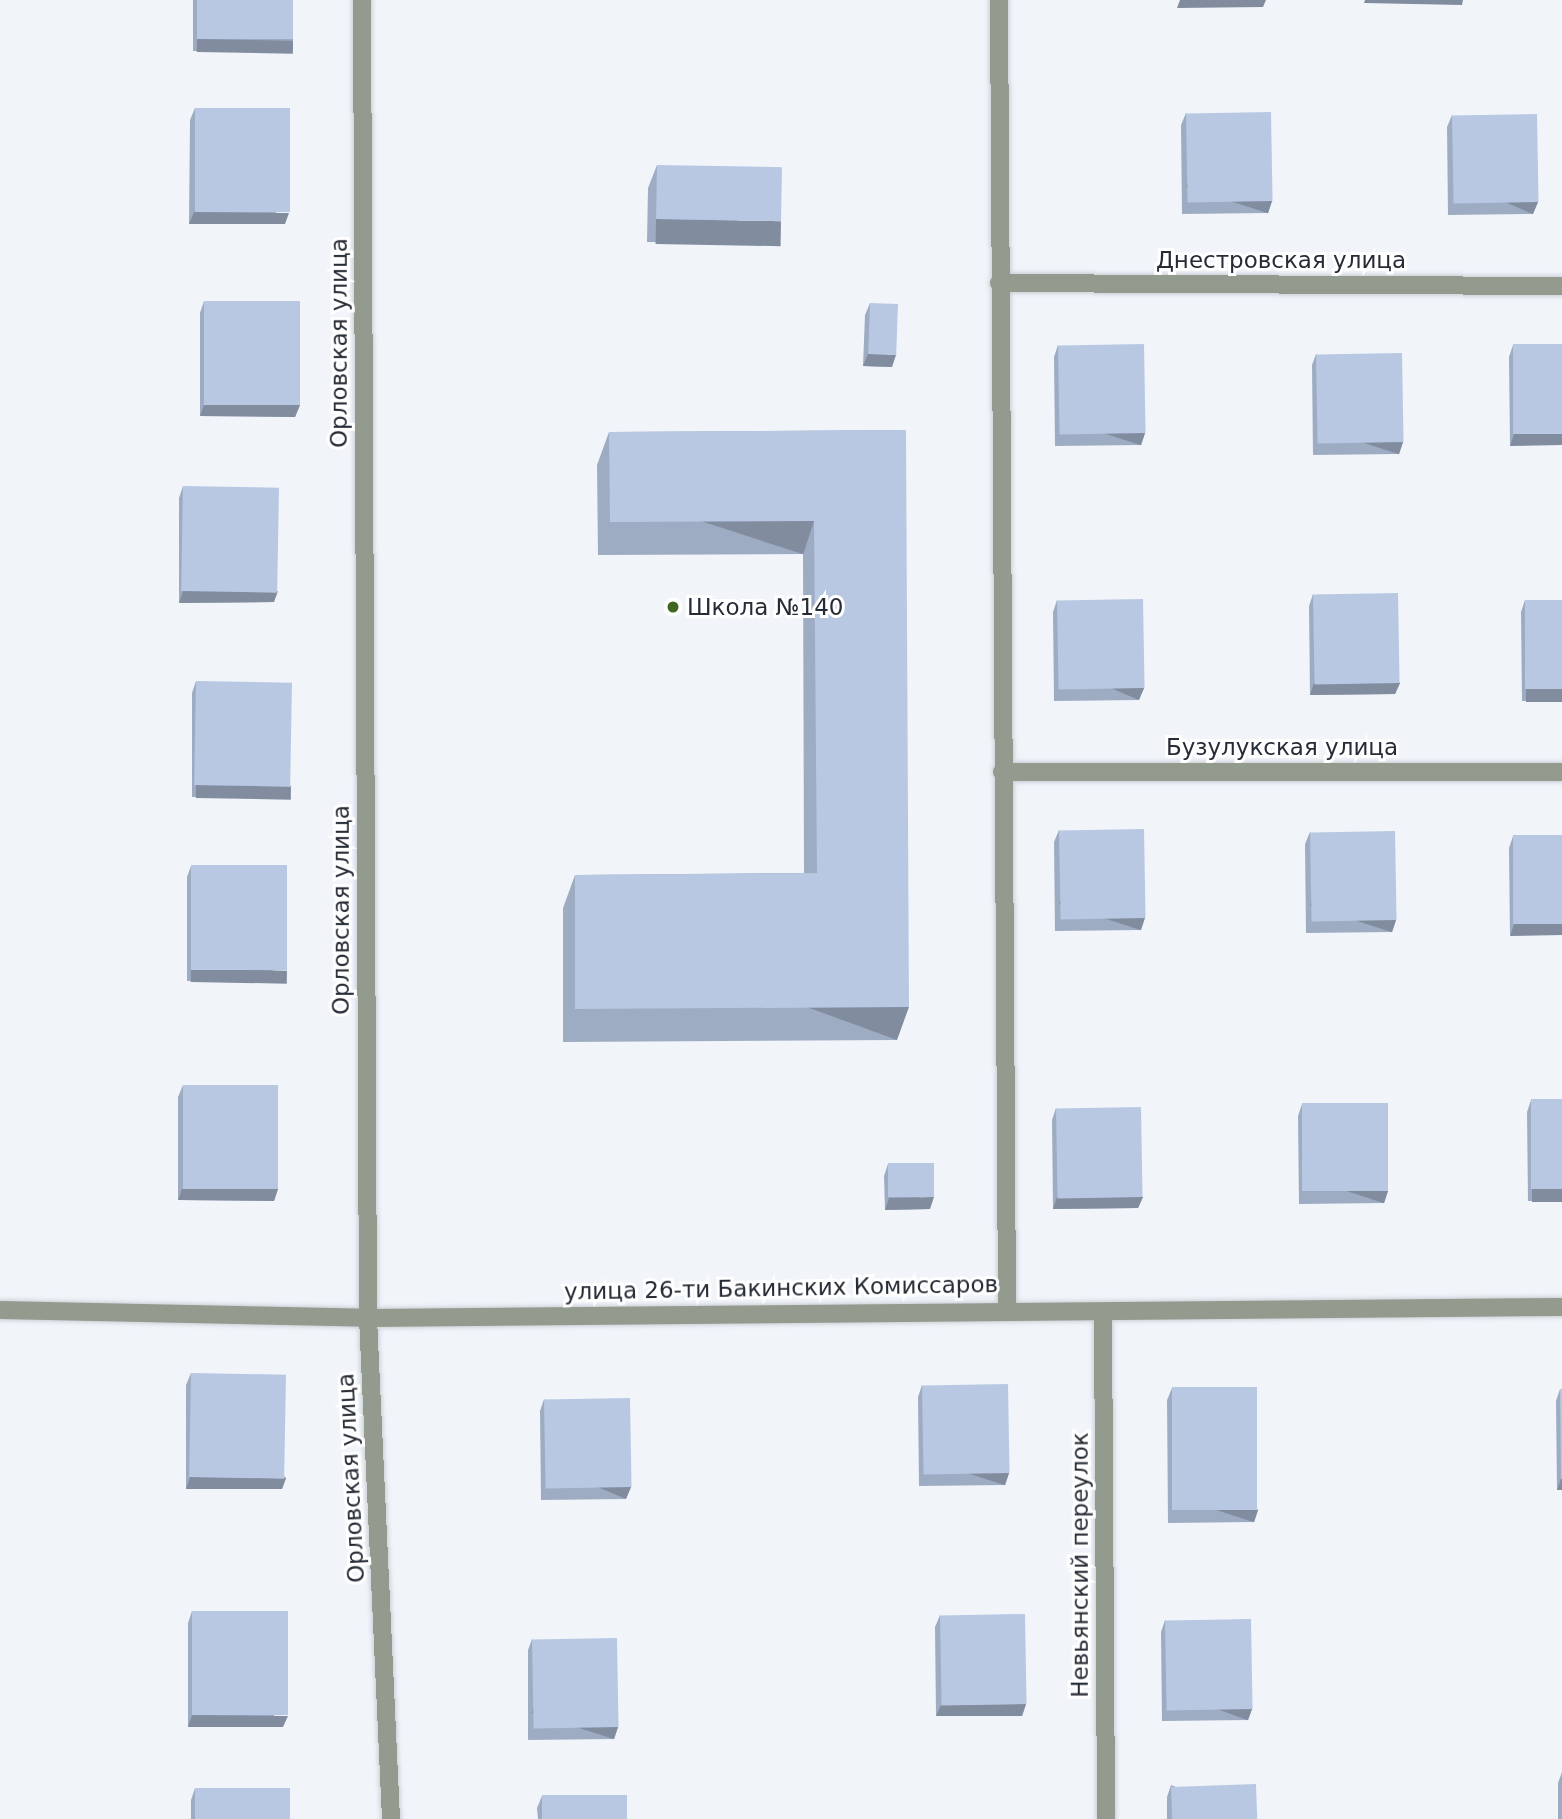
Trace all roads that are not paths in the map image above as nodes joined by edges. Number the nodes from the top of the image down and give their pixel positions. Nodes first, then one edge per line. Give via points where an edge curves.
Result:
1 (362, 0) edge
2 (999, 0) edge
3 (999, 283) junction
4 (1562, 286) edge
5 (1002, 772) junction
6 (1562, 772) edge
7 (1562, 1307) edge
8 (0, 1310) edge
9 (1007, 1310) junction
10 (1103, 1312) junction
11 (368, 1318) junction
12 (391, 1819) edge
13 (1106, 1819) edge

1 - 11 street, Орловская улица
2 - 3 street
3 - 4 street, Днестровская улица
3 - 5 street
5 - 6 street, Бузулукская улица
5 - 9 street
7 - 10 street, улица 26-ти Бакинских Комиссаров
8 - 11 street, улица 26-ти Бакинских Комиссаров
9 - 10 street, улица 26-ти Бакинских Комиссаров
9 - 11 street, улица 26-ти Бакинских Комиссаров
10 - 13 street, Невьянский переулок
11 - 12 street, Орловская улица

